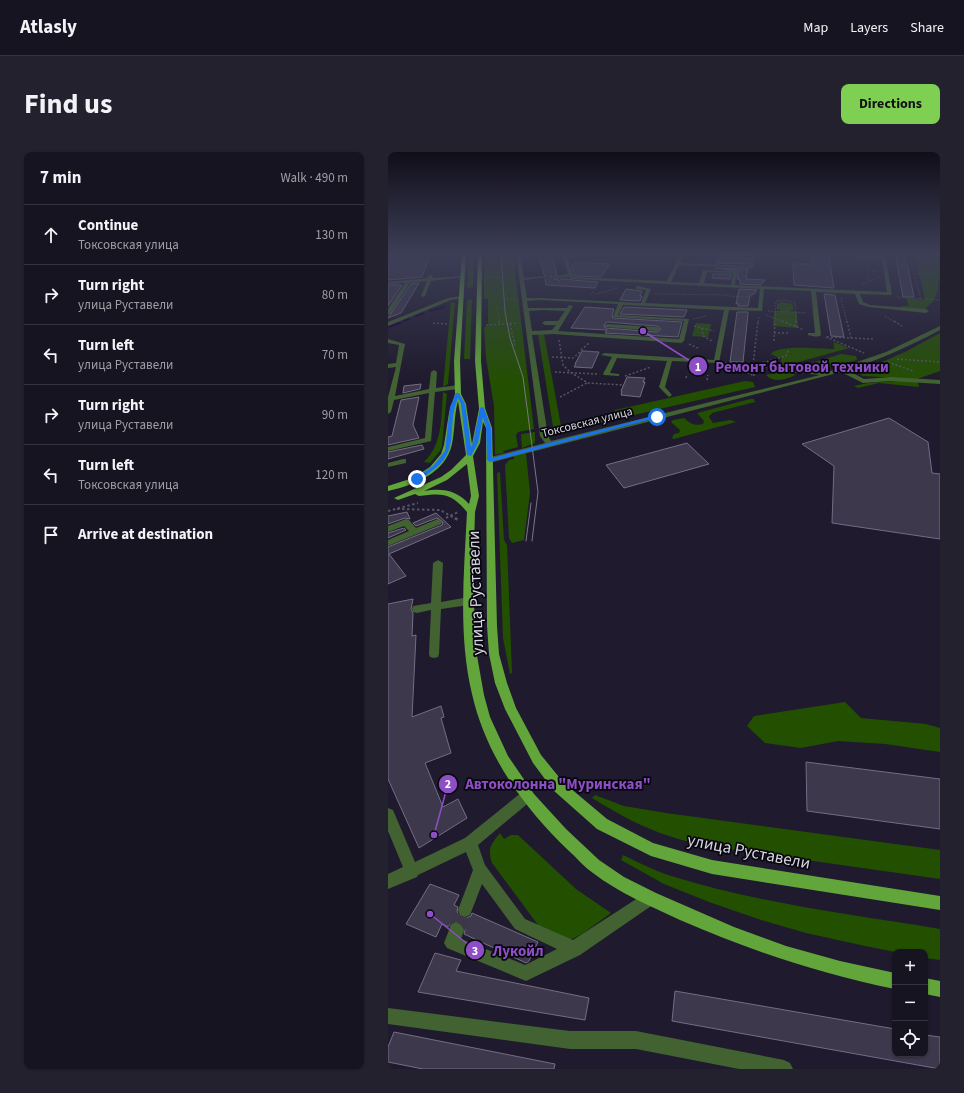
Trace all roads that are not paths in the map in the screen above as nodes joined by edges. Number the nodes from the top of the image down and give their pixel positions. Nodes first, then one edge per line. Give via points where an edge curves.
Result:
1 (399, 297) edge
2 (470, 297) junction
3 (524, 297) edge
4 (646, 297) edge
5 (761, 297) edge
6 (814, 297) edge
7 (859, 297) edge
8 (524, 300) junction
9 (574, 301) junction
10 (621, 304) junction
11 (642, 305) junction
12 (727, 309) junction
13 (526, 310) junction
14 (569, 310) junction
15 (926, 311) dead end
16 (388, 313) edge
17 (615, 316) junction
18 (661, 319) junction
19 (545, 323) dead end
20 (560, 323) junction
21 (388, 324) edge
22 (607, 326) junction
23 (940, 328) edge
24 (657, 329) junction
25 (556, 332) junction
26 (530, 333) junction
27 (810, 334) dead end
28 (598, 336) junction
29 (653, 339) junction
30 (388, 342) edge
31 (604, 355) road end
32 (615, 356) junction
33 (669, 362) junction
34 (399, 365) junction
35 (388, 366) edge
36 (779, 370) road end
37 (843, 371) junction
38 (434, 372) dead end
39 (617, 375) road end
40 (827, 375) junction
41 (940, 382) edge
42 (432, 390) junction
43 (458, 391) junction
44 (669, 395) dead end
45 (389, 398) edge
46 (482, 408) junction
47 (388, 412) edge
48 (549, 444) junction
49 (388, 449) edge
50 (470, 455) junction
51 (490, 460) junction
52 (403, 461) dead end
53 (388, 465) edge
54 (388, 489) edge
55 (398, 498) junction
56 (388, 500) edge
57 (465, 512) junction
58 (441, 521) road end
59 (388, 529) edge
60 (414, 532) junction
61 (388, 543) edge
62 (438, 563) dead end
63 (468, 601) junction
64 (436, 606) junction
65 (417, 609) dead end
66 (434, 654) dead end
67 (527, 796) junction
68 (388, 815) edge
69 (470, 842) junction
70 (480, 870) junction
71 (412, 872) junction
72 (388, 882) edge
73 (649, 899) junction
74 (940, 903) edge
75 (465, 910) tunnel mouth
76 (456, 930) tunnel mouth
77 (574, 949) junction
78 (892, 980) edge
79 (928, 987) edge
80 (940, 989) edge
81 (388, 1016) edge
82 (784, 1069) edge

1 - 16 street
2 - 21 street via 450,300
2 - 43 main road, улица Руставели via 457,361
2 - 46 main road, улица Руставели
3 - 8 street
4 - 11 street
5 - 12 street via 760,312
6 - 27 street via 818,335
7 - 15 street via 861,303 869,306
8 - 9 street
8 - 13 street
9 - 10 street
9 - 14 street
10 - 11 street
10 - 17 street
11 - 12 street
12 - 33 street via 717,362
13 - 14 street
13 - 26 street
14 - 20 street
17 - 18 street
17 - 22 street
18 - 24 street
18 - 29 street via 686,322 681,341
19 - 20 street
20 - 25 street
22 - 24 street
22 - 28 street
23 - 37 street, Токсовская улица via 899,350
24 - 29 street
25 - 26 street
25 - 28 street
26 - 48 street via 544,436
28 - 29 street
30 - 34 street via 402,344
31 - 32 street
32 - 33 street
32 - 39 street via 606,374
33 - 44 street via 662,387
34 - 35 street
34 - 45 street
36 - 40 street via 801,370
37 - 40 street, Токсовская улица
37 - 41 street via 863,381 891,379
38 - 42 street
40 - 48 street, Токсовская улица
42 - 43 street
42 - 45 street
42 - 49 street via 428,439
43 - 50 main road, улица Руставели via 463,404
43 - 54 main road via 452,407 449,445 444,457 422,476
45 - 47 street
46 - 50 main road, улица Руставели via 476,443
46 - 51 main road, улица Руставели via 489,428
48 - 51 street, Токсовская улица
50 - 55 main road via 439,482
50 - 57 main road, улица Руставели via 475,496
51 - 74 main road, улица Руставели via 494,654 511,709 537,759 558,786 602,824 651,849 712,867
52 - 53 street
55 - 56 main road
55 - 57 main road via 438,492 453,493 460,498
57 - 63 main road, улица Руставели
58 - 60 street
59 - 60 street via 406,522
60 - 61 street
62 - 64 street
63 - 64 street
63 - 67 main road, улица Руставели via 470,658 478,696 496,743
64 - 65 street
64 - 66 street
67 - 69 street
67 - 73 main road, улица Руставели via 560,834 599,869
68 - 71 street
69 - 70 street
69 - 71 street
70 - 75 street
70 - 77 street via 520,924
71 - 72 street
73 - 77 street
73 - 78 main road, улица Руставели via 720,930 788,955
76 - 77 street via 452,943 526,973
79 - 80 main road
81 - 82 street via 570,1040 636,1040

